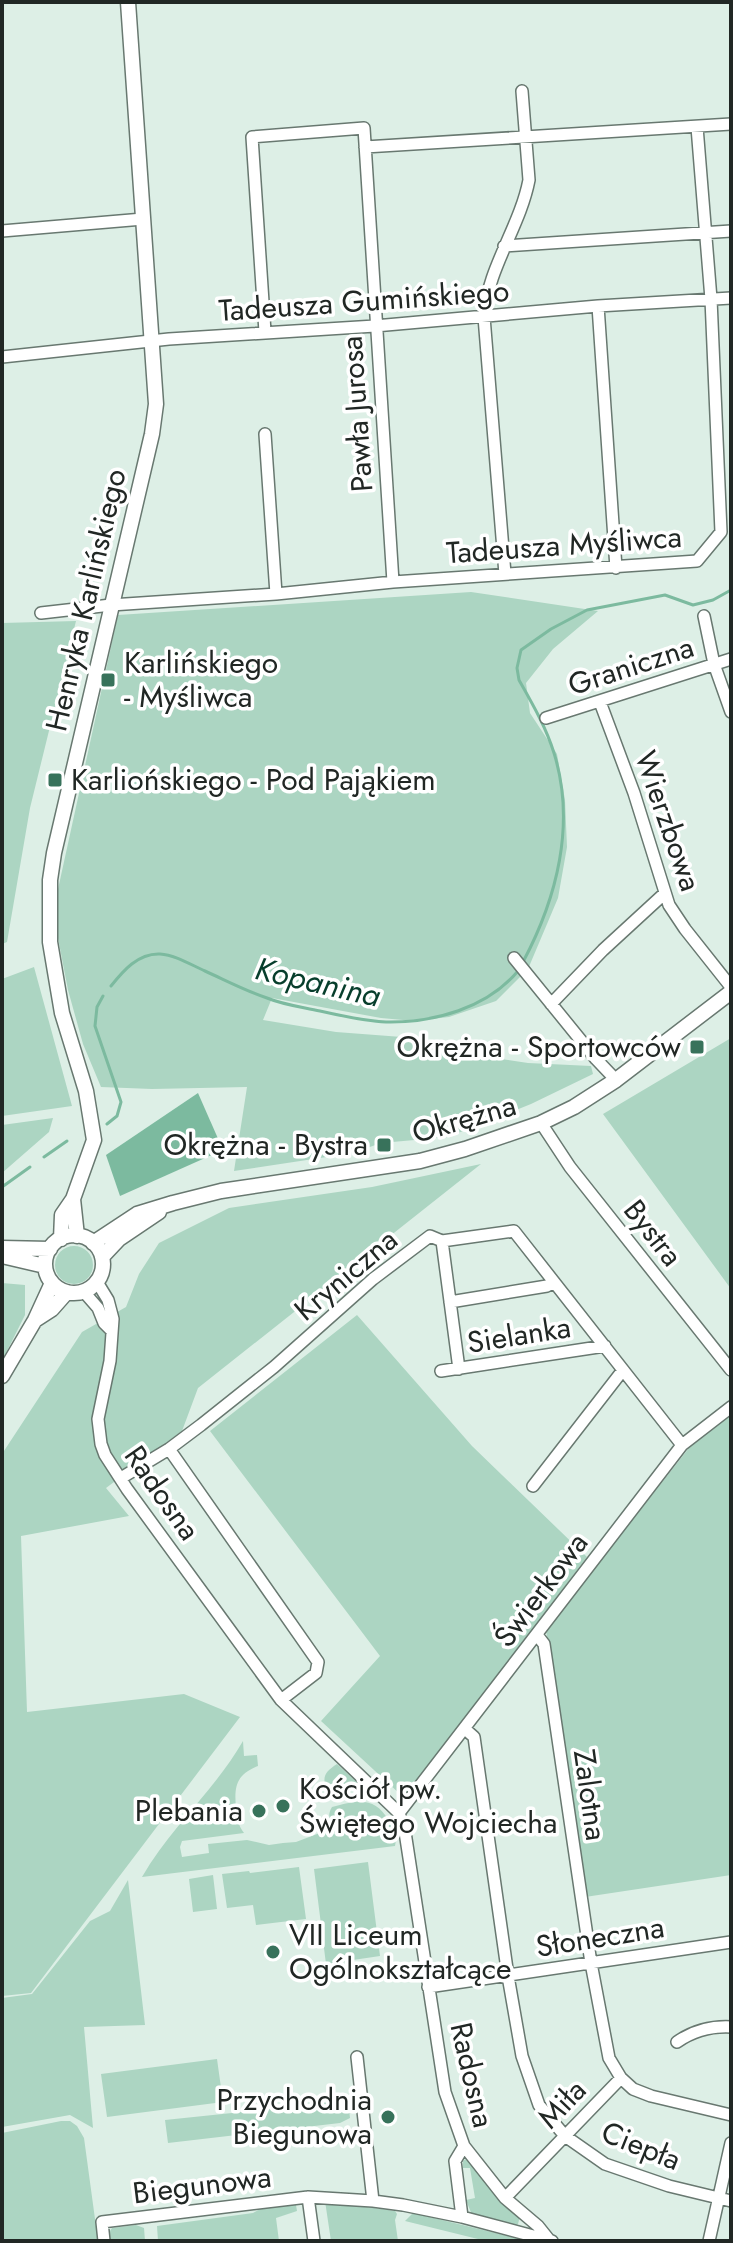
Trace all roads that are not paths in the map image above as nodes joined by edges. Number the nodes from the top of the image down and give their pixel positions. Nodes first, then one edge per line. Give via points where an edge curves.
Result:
1 (128, 2) edge
2 (522, 91) dead end
3 (731, 124) edge
4 (697, 127) junction
5 (526, 138) junction
6 (365, 147) junction
7 (143, 219) junction
8 (2, 231) edge
9 (731, 231) edge
10 (706, 232) junction
11 (504, 246) junction
12 (731, 298) edge
13 (711, 299) junction
14 (598, 306) junction
15 (484, 317) junction
16 (375, 326) junction
17 (265, 332) junction
18 (152, 341) junction
19 (2, 357) edge
20 (265, 434) dead end
21 (616, 568) junction
22 (505, 574) junction
23 (393, 582) junction
24 (276, 594) junction
25 (111, 605) junction
26 (41, 613) dead end
27 (704, 616) dead end
28 (731, 659) edge
29 (714, 664) junction
30 (600, 702) junction
31 (731, 712) edge
32 (546, 718) dead end
33 (665, 893) junction
34 (514, 958) dead end
35 (731, 989) edge
36 (551, 1004) junction
37 (616, 1080) junction
38 (541, 1123) junction
39 (73, 1199) junction
40 (173, 1203) junction
41 (77, 1236) junction
42 (61, 1239) junction
43 (442, 1241) junction
44 (93, 1243) junction
45 (2, 1248) edge
46 (50, 1249) junction
47 (2, 1256) edge
48 (102, 1257) junction
49 (45, 1266) junction
50 (97, 1282) junction
51 (554, 1282) junction
52 (52, 1283) junction
53 (67, 1292) junction
54 (84, 1292) junction
55 (450, 1302) junction
56 (35, 1320) junction
57 (111, 1330) junction
58 (605, 1346) junction
59 (459, 1369) junction
60 (623, 1370) junction
61 (731, 1370) edge
62 (441, 1371) dead end
63 (2, 1376) edge
64 (731, 1407) edge
65 (682, 1445) junction
66 (169, 1449) junction
67 (121, 1478) junction
68 (533, 1486) dead end
69 (537, 1635) junction
70 (281, 1700) junction
71 (465, 1729) junction
72 (399, 1813) junction
73 (731, 1942) edge
74 (591, 1963) junction
75 (508, 1976) junction
76 (428, 1987) junction
77 (731, 2027) edge
78 (677, 2042) dead end
79 (357, 2057) dead end
80 (621, 2078) junction
81 (731, 2115) edge
82 (565, 2136) junction
83 (731, 2143) edge
84 (464, 2146) junction
85 (308, 2197) junction
86 (505, 2198) junction
87 (725, 2199) edge
88 (373, 2201) junction
89 (462, 2217) junction
90 (104, 2241) edge
91 (314, 2241) edge
92 (551, 2241) edge
93 (709, 2241) edge

1 - 7 street, Henryka Karlińskiego
2 - 5 street
3 - 4 street
4 - 5 street
4 - 10 street, Tadeusza Myśliwca
5 - 6 street
5 - 11 street via 529,180
6 - 16 street, Pawła Jurosa
6 - 17 street via 364,128 252,137
7 - 8 street
7 - 18 street, Henryka Karlińskiego
9 - 10 street
10 - 11 street
10 - 13 street, Tadeusza Myśliwca
11 - 15 street
12 - 13 street, Tadeusza Gumińskiego
13 - 14 street, Tadeusza Gumińskiego
13 - 21 street, Tadeusza Myśliwca via 721,532 697,561
14 - 15 street, Tadeusza Gumińskiego
14 - 21 street
15 - 16 street, Tadeusza Gumińskiego
15 - 22 street
16 - 17 street, Tadeusza Gumińskiego
16 - 23 street, Pawła Jurosa
17 - 18 street, Tadeusza Gumińskiego
18 - 19 street, Tadeusza Gumińskiego
18 - 25 street, Henryka Karlińskiego via 155,418
20 - 24 street
21 - 22 street, Tadeusza Myśliwca
22 - 23 street, Tadeusza Myśliwca
23 - 24 street, Tadeusza Myśliwca
24 - 25 street, Tadeusza Myśliwca
25 - 26 street, Tadeusza Myśliwca
25 - 39 street, Henryka Karlińskiego via 50,880 56,984 94,1140
27 - 29 street
28 - 29 street, Graniczna
29 - 30 street, Graniczna
29 - 31 street
30 - 32 street, Graniczna
30 - 33 street, Wierzbowa
33 - 35 street, Wierzbowa
33 - 36 street
34 - 36 street
35 - 37 street, Okrężna
36 - 37 street
37 - 38 street, Okrężna
38 - 40 street, Okrężna via 420,1161
38 - 61 street, Bystra
39 - 41 street, Henryka Karlińskiego
39 - 42 street, Henryka Karlińskiego via 62,1215
40 - 44 street, Okrężna via 137,1214
40 - 48 street, Okrężna via 119,1239
41 - 42 street
41 - 44 street
42 - 46 street
43 - 51 street, Kryniczna via 514,1231
43 - 55 street
43 - 66 street, Kryniczna via 430,1236 373,1279 274,1367
44 - 48 street
45 - 46 street
46 - 49 street
47 - 49 street
48 - 50 street
49 - 52 street
50 - 54 street
50 - 57 street, Radosna via 111,1307
51 - 55 street
51 - 58 street, Kryniczna
52 - 53 street
52 - 56 street
53 - 54 street
53 - 56 street
54 - 57 street
55 - 59 street
56 - 63 street
57 - 67 street, Radosna via 98,1419 105,1455
58 - 59 street, Sielanka
58 - 60 street, Kryniczna
59 - 62 street, Sielanka
60 - 65 street, Kryniczna
60 - 68 street
64 - 65 street, Świerkowa
65 - 69 street, Świerkowa
66 - 67 street, Kryniczna
66 - 70 street, Radosna via 318,1662 316,1673
67 - 70 street, Radosna
69 - 71 street, Świerkowa
69 - 74 street, Zalotna via 544,1644
70 - 72 street, Radosna
71 - 72 street, Świerkowa
71 - 75 street, Ciepła via 474,1737
72 - 76 street, Radosna
73 - 74 street, Słoneczna
74 - 75 street, Słoneczna
74 - 80 street, Zalotna via 605,2046
75 - 76 street, Słoneczna
75 - 82 street, Ciepła via 522,2056 539,2105
76 - 84 street, Radosna via 445,2092
77 - 78 street via 697,2031
79 - 88 street
80 - 81 street via 651,2096
80 - 82 street, Miła
82 - 86 street, Miła
82 - 87 street, Ciepła via 605,2164
83 - 87 street
84 - 86 street, Radosna
84 - 89 street via 455,2161
85 - 88 street, Radosna
85 - 90 street, Biegunowa via 102,2222
85 - 91 street
86 - 92 street, Radosna
87 - 93 street
88 - 89 street, Radosna
89 - 92 street, Radosna

